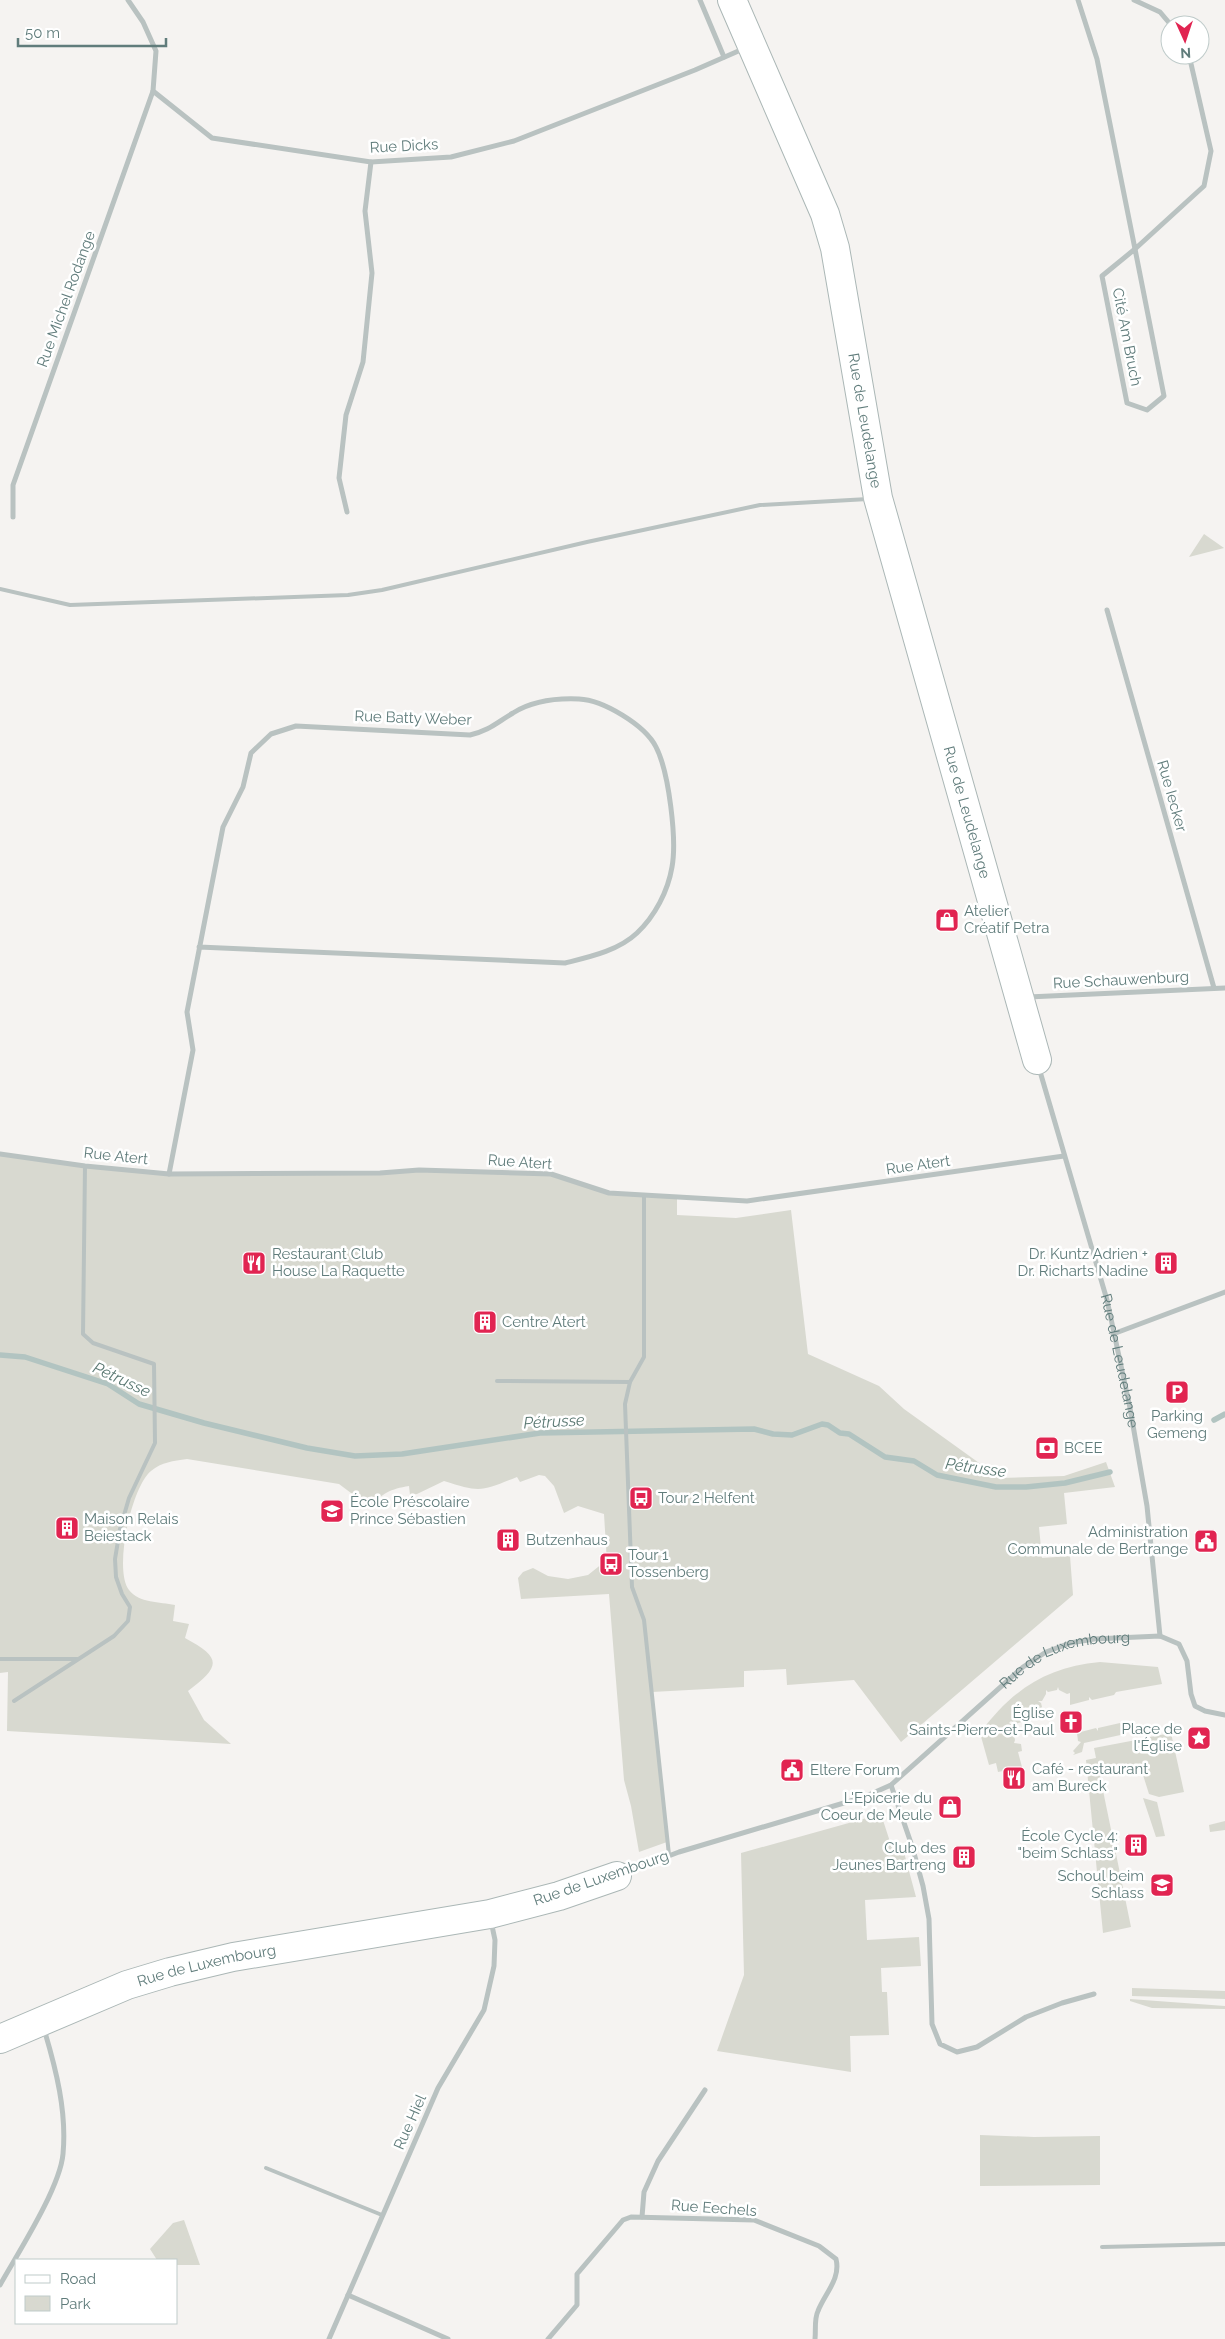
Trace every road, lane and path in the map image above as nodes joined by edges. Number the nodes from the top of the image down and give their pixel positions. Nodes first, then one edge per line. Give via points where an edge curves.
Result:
1 (128, 0) edge
2 (700, 0) edge
3 (732, 0) edge
4 (1078, 0) edge
5 (1134, 0) edge
6 (1163, 15) edge
7 (752, 45) junction
8 (724, 57) junction
9 (1192, 65) edge
10 (153, 91) junction
11 (371, 162) junction
12 (1135, 249) junction
13 (878, 498) junction
14 (347, 512) dead end
15 (13, 517) dead end
16 (0, 589) edge
17 (1107, 610) dead end
18 (199, 947) junction
19 (1214, 988) junction
20 (1225, 988) edge
21 (1018, 997) junction
22 (1037, 1060) joint
23 (0, 1154) edge
24 (1064, 1156) junction
25 (85, 1166) junction
26 (169, 1174) junction
27 (644, 1195) junction
28 (1225, 1292) edge
29 (1113, 1334) junction
30 (497, 1381) dead end
31 (630, 1382) junction
32 (1160, 1636) junction
33 (0, 1659) edge
34 (78, 1659) junction
35 (14, 1702) dead end
36 (1225, 1715) edge
37 (891, 1785) junction
38 (669, 1856) junction
39 (617, 1876) joint
40 (490, 1914) junction
41 (1094, 1994) dead end
42 (42, 2021) junction
43 (0, 2039) edge
44 (705, 2090) dead end
45 (266, 2168) dead end
46 (382, 2215) junction
47 (642, 2217) junction
48 (1225, 2244) edge
49 (1102, 2247) dead end
50 (0, 2285) edge
51 (348, 2295) junction
52 (329, 2339) edge
53 (448, 2339) edge
54 (548, 2339) edge
55 (816, 2339) edge

1 - 10 street via 144,22 156,51
2 - 8 street
3 - 7 street, Rue de Leudelange
4 - 12 street, Cité Am Bruch via 1097,59
5 - 6 street
7 - 8 street, Rue Dicks
7 - 13 street, Rue de Leudelange via 825,214 835,248
8 - 11 street, Rue Dicks via 514,141 451,156
9 - 12 street, Cité Am Bruch via 1212,151 1204,186
10 - 11 street, Rue Dicks via 212,138
10 - 15 street, Rue Michel Rodange via 13,485
11 - 14 street via 365,211 372,273 363,362 346,415 339,478
12 - 12 street, Cité Am Bruch via 1102,276 1127,403 1147,410 1164,396
13 - 16 lane via 760,505 348,595 70,605
13 - 21 street, Rue de Leudelange
17 - 19 street, Rue Iecker
18 - 18 street, Rue Batty Weber via 565,963 603,954 637,934 659,905 672,866 671,811 666,777 656,747 635,723 597,702 580,699 544,700 514,712 489,730 470,735 296,726 271,734 251,753 243,787 223,827
18 - 26 street, Rue Batty Weber via 187,1012 193,1050
19 - 20 street, Rue Schauwenburg
19 - 21 street, Rue Schauwenburg
21 - 22 street, Rue de Leudelange
22 - 24 street, Rue de Leudelange
23 - 25 street, Rue Atert
24 - 27 street, Rue Atert via 747,1201
24 - 29 street, Rue de Leudelange
25 - 26 street, Rue Atert
25 - 34 lane via 82,1334 93,1343 154,1364 155,1443 129,1498 115,1559 116,1577 130,1607 128,1621 114,1636
26 - 27 street, Rue Atert via 419,1170 551,1174 609,1193
27 - 31 lane via 644,1357
28 - 29 street
29 - 32 street, Rue de Leudelange via 1147,1506
30 - 31 lane
31 - 38 lane via 625,1409 625,1447 632,1587 644,1620
32 - 36 street via 1180,1644 1187,1661 1191,1694 1196,1706
32 - 37 street, Rue de Luxembourg via 1094,1639 1046,1652 1022,1667
33 - 34 lane
34 - 35 lane
37 - 38 street, Rue de Luxembourg via 864,1797
37 - 41 street via 923,1886 929,1919 932,2024 940,2044 957,2052 977,2047 1026,2017
38 - 39 street, Rue de Luxembourg
39 - 40 street, Rue de Luxembourg via 559,1896
40 - 42 street, Rue de Luxembourg via 224,1959 127,1986
40 - 46 street, Rue Hiel via 495,1940 494,1966 484,2010 438,2088
42 - 43 street, Rue de Luxembourg
42 - 50 street via 61,2094 63,2155 55,2184
44 - 47 street via 658,2161 644,2192
45 - 46 lane
46 - 51 street, Rue Hiel
47 - 54 street, Rue Eechels via 623,2220 577,2274 577,2305
47 - 55 street, Rue Eechels via 754,2220 819,2246 836,2258 838,2268 817,2313
48 - 49 lane
51 - 52 street, Rue Hiel
51 - 53 street

